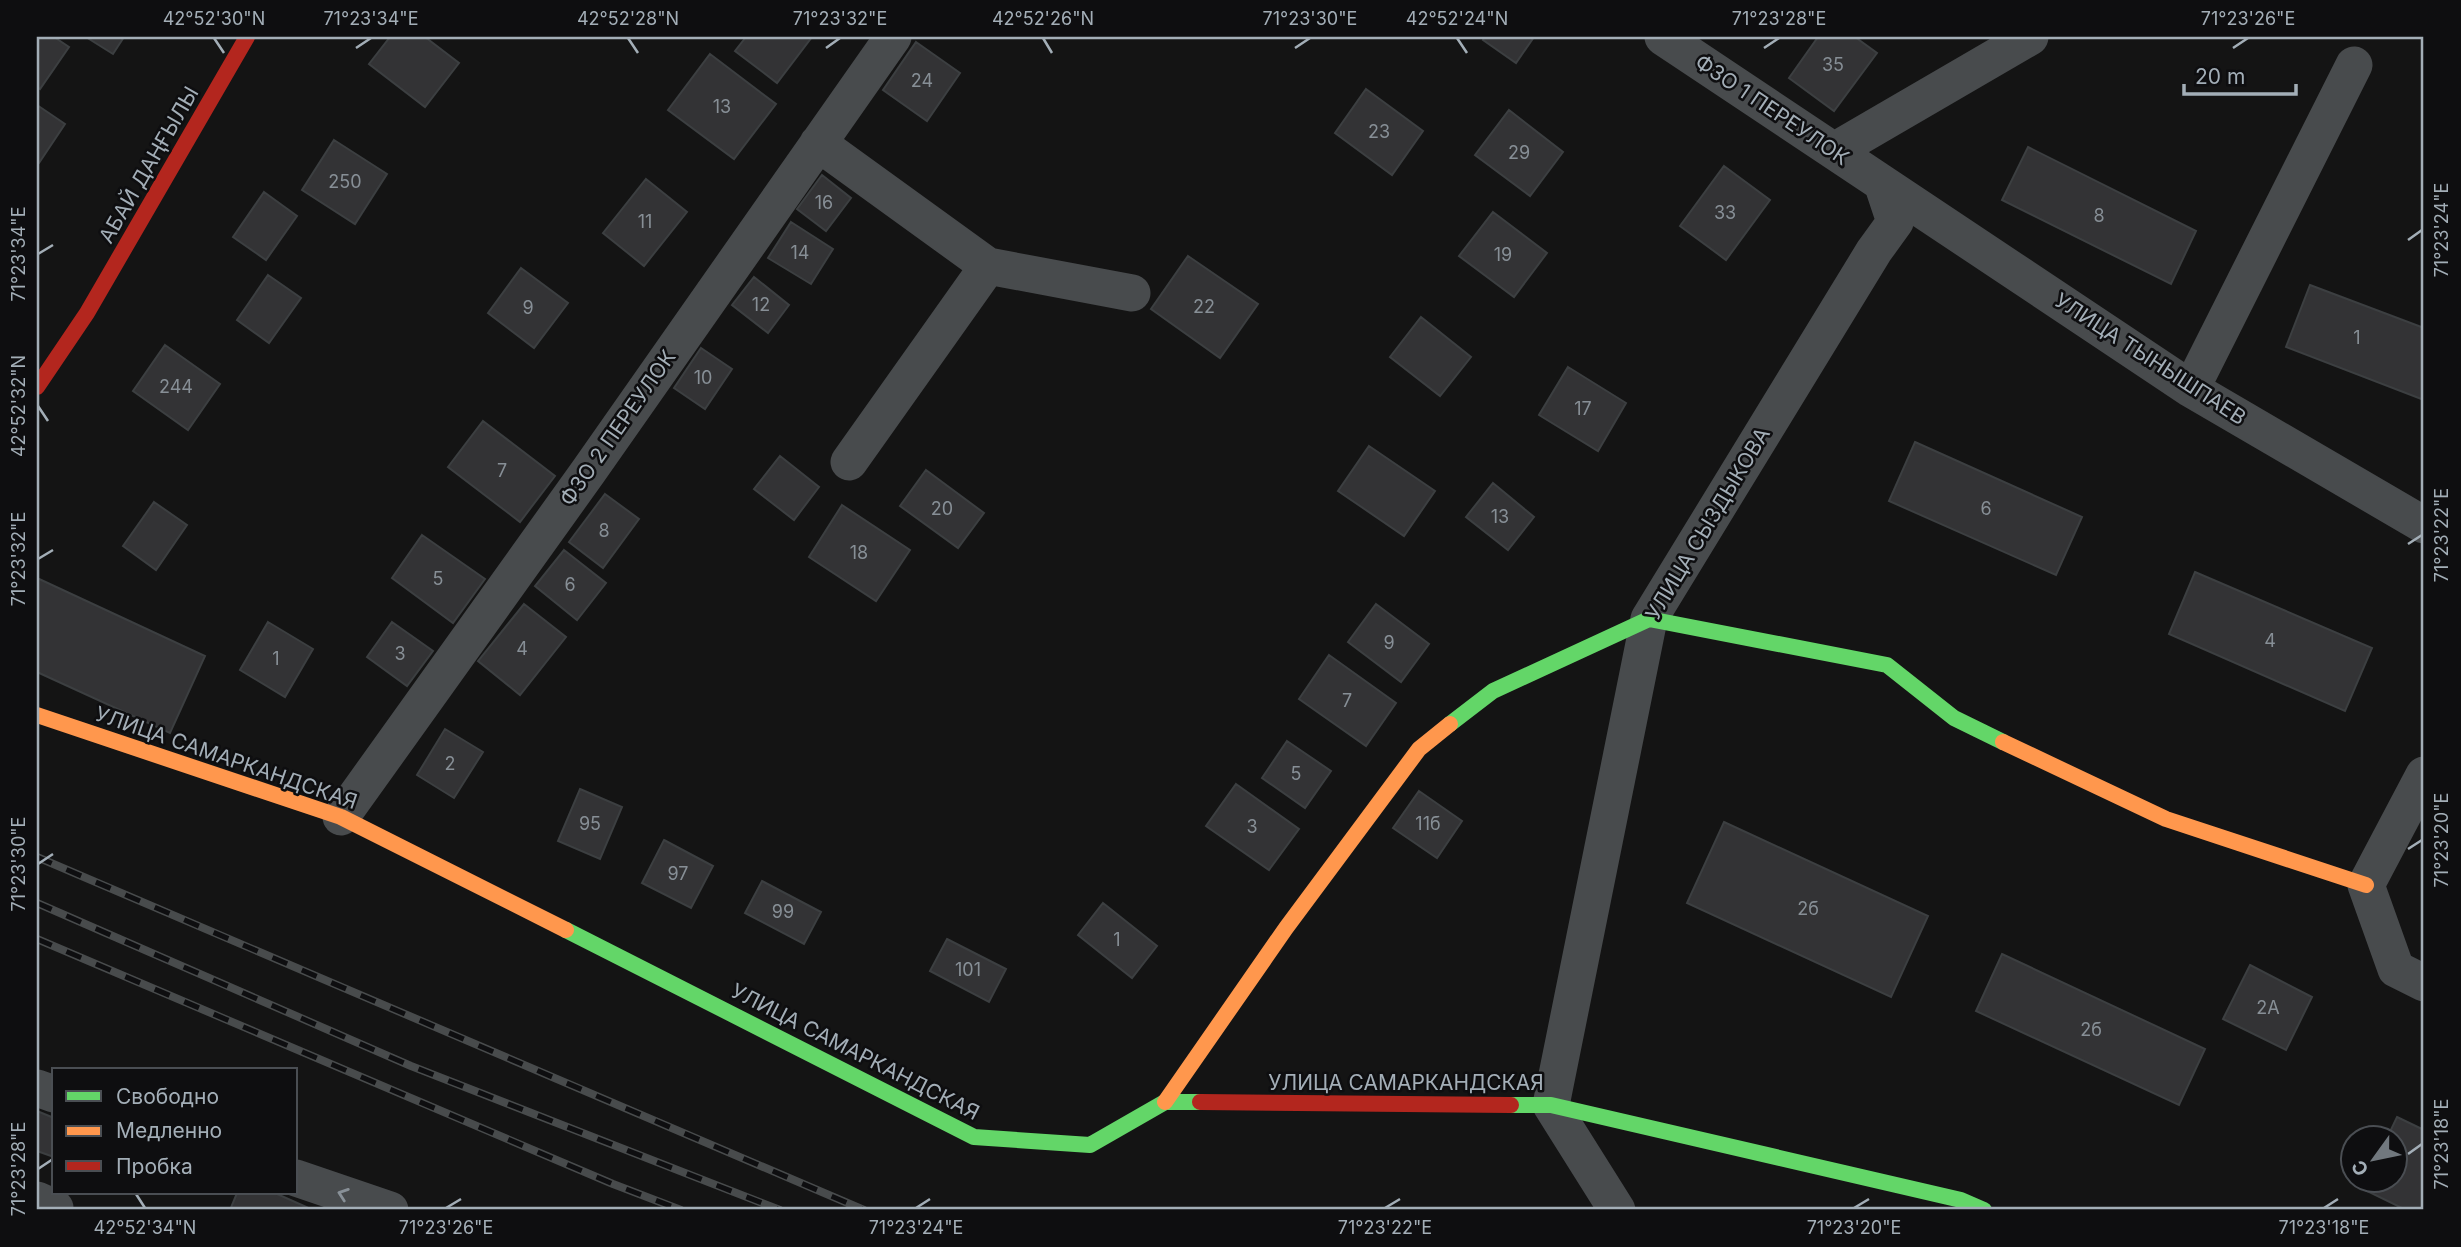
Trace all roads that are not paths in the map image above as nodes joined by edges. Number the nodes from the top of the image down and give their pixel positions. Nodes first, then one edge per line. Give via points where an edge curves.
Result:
1 (247, 37) edge
2 (893, 37) edge
3 (1663, 37) edge
4 (2030, 37) edge
5 (2354, 65) dead end
6 (818, 143) junction
7 (1834, 151) junction
8 (1882, 183) junction
9 (988, 266) junction
10 (1132, 293) dead end
11 (37, 387) edge
12 (2191, 389) junction
13 (849, 462) dead end
14 (2424, 524) edge
15 (1649, 619) junction
16 (37, 715) edge
17 (2424, 775) edge
18 (341, 817) junction
19 (2366, 885) junction
20 (2424, 983) edge
21 (1165, 1102) junction
22 (1551, 1105) junction
23 (298, 1179) edge
24 (390, 1210) edge
25 (1617, 1210) edge
26 (1984, 1210) edge

1 - 11 street, АБАЙ ДАҢҒЫЛЫ via 87,313
2 - 6 street, ФЗО 2 ПЕРЕУЛОК
3 - 7 street, ФЗО 1 ПЕРЕУЛОК
4 - 7 street
5 - 12 street
6 - 9 street
6 - 18 street, ФЗО 2 ПЕРЕУЛОК
7 - 8 street, ФЗО 1 ПЕРЕУЛОК
8 - 12 street, УЛИЦА ТЫНЫШПАЕВ
8 - 15 street, УЛИЦА СЫЗДЫКОВА via 1895,222
9 - 10 street
9 - 13 street
12 - 14 street, УЛИЦА ТЫНЫШПАЕВ
15 - 19 street via 1887,665 1954,719 2166,819
15 - 21 street via 1493,691 1419,749
15 - 22 street, УЛИЦА СЫЗДЫКОВА
16 - 18 street, УЛИЦА САМАРКАНДСКАЯ
17 - 19 street
18 - 21 street, УЛИЦА САМАРКАНДСКАЯ via 974,1137 1090,1145
19 - 20 street via 2396,969
21 - 22 street, УЛИЦА САМАРКАНДСКАЯ
22 - 25 street
22 - 26 street, УЛИЦА САМАРКАНДСКАЯ via 1961,1200
24 -> 23 street

